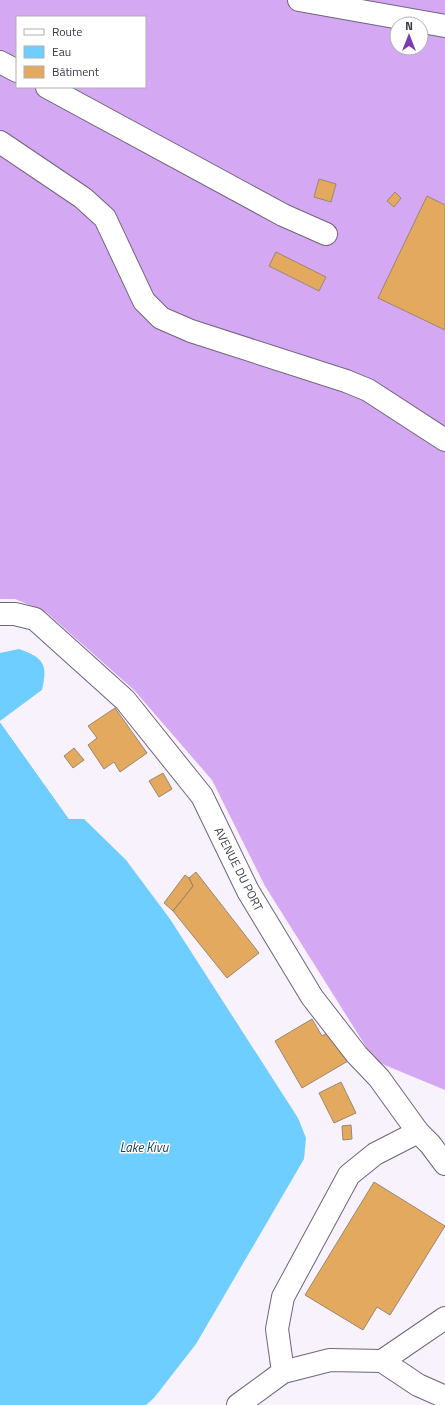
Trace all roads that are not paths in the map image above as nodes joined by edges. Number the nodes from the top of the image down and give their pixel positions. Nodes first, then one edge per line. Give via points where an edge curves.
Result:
1 (299, 0) edge
2 (445, 26) edge
3 (0, 62) edge
4 (16, 70) edge
5 (49, 88) edge
6 (0, 142) edge
7 (326, 234) dead end
8 (445, 440) edge
9 (0, 614) edge
10 (418, 1132) junction
11 (445, 1164) edge
12 (445, 1318) edge
13 (382, 1362) junction
14 (283, 1372) junction
15 (445, 1397) edge
16 (238, 1405) edge

1 - 2 street
3 - 4 street
5 - 7 street via 283,215
6 - 8 street via 83,198 105,218 144,301 160,318 191,331 368,390
9 - 10 street, AVENUE DU PORT via 16,614 35,620 125,700 202,796 248,892 312,997 357,1055 379,1078
10 - 11 street, AVENUE DU PORT
10 - 14 street via 375,1154 349,1175 283,1297 277,1329
12 - 13 street
13 - 14 street via 330,1360
13 - 15 street via 418,1385
14 - 16 street

